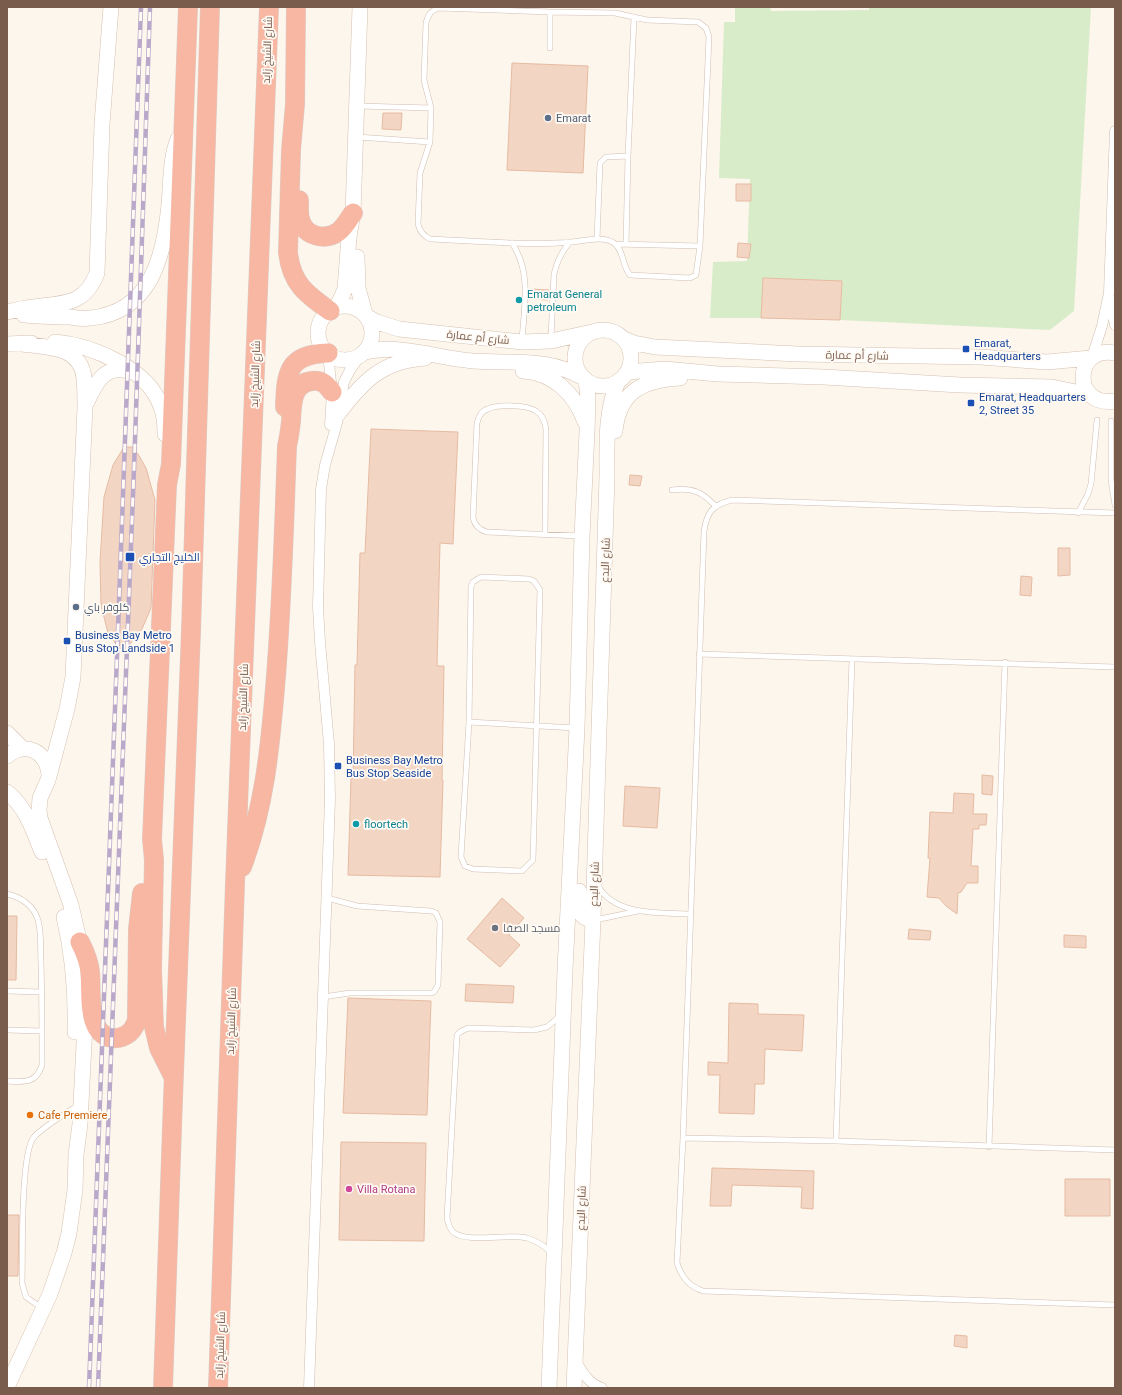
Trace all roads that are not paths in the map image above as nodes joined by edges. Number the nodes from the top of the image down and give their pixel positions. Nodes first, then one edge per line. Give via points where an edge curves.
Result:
1 (111, 7) edge
2 (188, 7) edge
3 (210, 7) edge
4 (269, 7) edge
5 (296, 7) edge
6 (360, 7) edge
7 (503, 8) edge
8 (550, 12) junction
9 (634, 17) junction
10 (550, 48) dead end
11 (357, 106) junction
12 (431, 108) junction
13 (183, 131) junction
14 (1115, 131) edge
15 (356, 136) junction
16 (430, 142) junction
17 (291, 150) junction
18 (628, 156) junction
19 (353, 213) junction
20 (597, 239) junction
21 (570, 242) junction
22 (512, 243) junction
23 (615, 244) junction
24 (626, 244) junction
25 (700, 246) junction
26 (1109, 293) junction
27 (333, 309) junction
28 (7, 313) edge
29 (366, 315) junction
30 (1115, 325) edge
31 (592, 332) junction
32 (624, 340) junction
33 (551, 341) junction
34 (522, 342) junction
35 (7, 344) edge
36 (22, 344) junction
37 (328, 353) junction
38 (363, 353) junction
39 (1115, 353) edge
40 (440, 357) junction
41 (1092, 358) junction
42 (474, 361) junction
43 (134, 373) junction
44 (718, 374) junction
45 (622, 377) junction
46 (585, 379) junction
47 (332, 392) junction
48 (1090, 395) junction
49 (1115, 402) edge
50 (85, 407) junction
51 (338, 414) junction
52 (1097, 420) dead end
53 (1111, 421) dead end
54 (587, 432) junction
55 (331, 442) junction
56 (287, 446) junction
57 (607, 477) junction
58 (167, 485) junction
59 (672, 490) dead end
60 (1115, 505) edge
61 (716, 507) junction
62 (1078, 513) junction
63 (1115, 513) edge
64 (545, 534) junction
65 (582, 536) junction
66 (699, 654) junction
67 (852, 659) junction
68 (1005, 662) junction
69 (1115, 667) edge
70 (469, 722) junction
71 (63, 725) junction
72 (536, 726) junction
73 (577, 728) junction
74 (7, 733) edge
75 (28, 750) junction
76 (7, 756) edge
77 (49, 774) junction
78 (42, 791) junction
79 (9, 794) edge
80 (152, 839) junction
81 (572, 844) junction
82 (594, 878) junction
83 (236, 883) junction
84 (7, 894) edge
85 (327, 898) junction
86 (643, 911) junction
87 (691, 914) junction
88 (593, 920) junction
89 (80, 942) junction
90 (7, 991) edge
91 (42, 992) junction
92 (323, 997) junction
93 (564, 1011) junction
94 (7, 1030) edge
95 (42, 1031) junction
96 (174, 1077) junction
97 (7, 1081) edge
98 (74, 1108) junction
99 (683, 1138) junction
100 (836, 1141) junction
101 (989, 1147) junction
102 (1115, 1150) edge
103 (76, 1156) junction
104 (555, 1258) junction
105 (1115, 1305) edge
106 (43, 1309) junction
107 (575, 1360) junction
108 (7, 1387) edge
109 (163, 1388) edge
110 (218, 1388) edge
111 (310, 1388) edge
112 (549, 1388) edge
113 (574, 1388) edge
114 (602, 1388) edge

1 - 28 street via 102,132 97,273 87,291 79,298 70,302 28,307
2 - 13 highway
3 - 96 highway
4 - 83 highway, شارع الشيخ زايد
5 - 17 highway via 295,104
6 - 11 street
7 - 8 lane
7 - 12 lane via 439,8 432,10 427,16 424,80
8 - 9 lane via 615,13
8 - 10 lane
9 - 18 lane
9 - 25 lane via 698,22 708,32
11 - 12 lane
11 - 15 street
12 - 16 lane
13 - 28 street via 172,159 164,244 151,279 134,302 115,313 90,318
13 - 58 highway via 171,464
14 - 26 street
15 - 16 lane
15 - 19 street
16 - 22 lane via 419,179 418,224 424,236 430,239
17 - 19 highway via 300,171 299,216 303,227 314,235 330,236 343,227
17 - 27 highway via 289,263 303,290 310,297
18 - 20 lane via 606,157 600,163
18 - 24 lane
19 - 27 street via 345,289
19 - 29 street via 357,236 357,275 361,302
20 - 21 lane
20 - 23 lane
21 - 22 lane
21 - 33 lane via 559,257 554,274
22 - 34 lane via 521,257 525,273
23 - 24 lane
23 - 25 lane via 630,275 690,278 696,275
24 - 25 lane
26 - 30 street
26 - 41 street
27 - 29 street via 352,307
27 - 37 street via 324,317 319,332 319,340
29 - 34 street, شارع أم عمارة via 377,322 399,329
29 - 38 street via 372,338
31 - 32 street via 612,332
31 - 33 street, شارع أم عمارة
31 - 46 street via 580,342 575,357 579,372
32 - 41 street, شارع أم عمارة via 655,347 790,353 980,357 1046,362
32 - 45 street via 631,359
33 - 34 street, شارع أم عمارة
35 - 36 street
36 - 43 street via 48,342 84,347 114,360
36 - 50 street via 58,349 73,356 83,370
37 - 38 street via 339,359 351,359
37 - 47 street
37 - 56 highway via 307,355 298,360 288,375 284,420
38 - 40 street, شارع أم عمارة via 400,350
38 - 51 street via 346,375
39 - 41 street, شارع أم عمارة via 1100,353
40 - 42 street, شارع أم عمارة
40 - 51 street via 408,360 386,368 363,383
41 - 48 street via 1083,372 1085,388
42 - 46 street, شارع أم عمارة via 553,365
42 - 54 street via 498,368 531,371 562,385 576,402
43 - 50 street via 120,370 106,374 95,384
43 - 58 street via 151,389 162,410 165,424
44 - 45 street, شارع أم عمارة via 664,369
44 - 48 street, شارع أم عمارة via 1052,387
44 - 57 street via 664,378 641,386 632,393 618,415
45 - 46 street via 611,385 603,386
45 - 57 street, شارع البدع via 613,392 608,415
46 - 54 street via 588,398
47 - 55 street
47 - 56 highway via 319,380 307,381 299,387 292,401
48 - 49 street, شارع أم عمارة via 1099,401
50 - 71 street via 73,677
51 - 55 street
52 - 62 lane via 1091,484
53 - 60 lane
54 - 65 street
55 - 85 street via 321,489 318,607 330,772
56 - 83 highway via 281,618 270,752 257,818
57 - 82 street, شارع البدع
58 - 80 highway
59 - 61 lane via 684,488 706,496
61 - 62 lane via 732,500
61 - 66 lane via 705,519
62 - 63 lane
64 - 64 lane via 488,532 480,529 474,522 477,423 482,412 487,409 510,406 531,408 542,416 546,430
64 - 65 lane
65 - 73 street
66 - 67 lane
66 - 87 lane
67 - 68 lane
67 - 100 lane
68 - 69 lane
68 - 101 lane
70 - 72 lane
70 - 72 lane via 471,587 480,577 506,577 529,579 540,590
70 - 72 lane via 461,858 465,866 473,869 522,871 533,860
71 - 75 street via 50,740
71 - 77 street
72 - 73 lane
73 - 81 street
74 - 75 street
75 - 76 street via 15,750
75 - 77 street via 40,754 45,760
77 - 78 street
78 - 79 street via 27,798
78 - 89 street via 39,804 40,818 71,905
79 - 98 street via 26,814 34,832 56,888 68,934 76,1000
80 - 89 highway via 138,928 137,1020 135,1026 120,1038 107,1036 94,1023 90,971
80 - 96 highway via 154,1027 159,1048
81 - 88 street via 579,862 579,910 586,920
81 - 93 street
82 - 86 lane via 600,890 611,900 624,907
82 - 88 street, شارع البدع
83 - 110 highway, شارع الشيخ زايد
84 - 91 lane via 24,901 38,920
85 - 92 street
85 - 92 lane via 357,906 436,913 440,922 438,985 431,993 343,993
86 - 87 lane
86 - 88 lane
87 - 99 lane
88 - 107 street, شارع البدع
89 - 103 street via 86,1006
90 - 91 lane
91 - 95 lane
92 - 111 street
93 - 104 street
93 - 104 lane via 553,1023 541,1029 468,1028 457,1035 447,1218 448,1225 458,1235 526,1238 543,1246
94 - 95 lane
95 - 97 lane via 40,1071 31,1080
96 - 109 highway
98 - 103 street
98 - 106 lane via 33,1138 27,1158 23,1192 22,1283 26,1297
99 - 100 lane
99 - 105 lane via 677,1263 686,1281 703,1292
100 - 101 lane
101 - 102 lane
103 - 106 street via 75,1190 69,1233
104 - 112 street
106 - 108 street
107 - 113 street, شارع البدع
107 - 114 street via 587,1379

